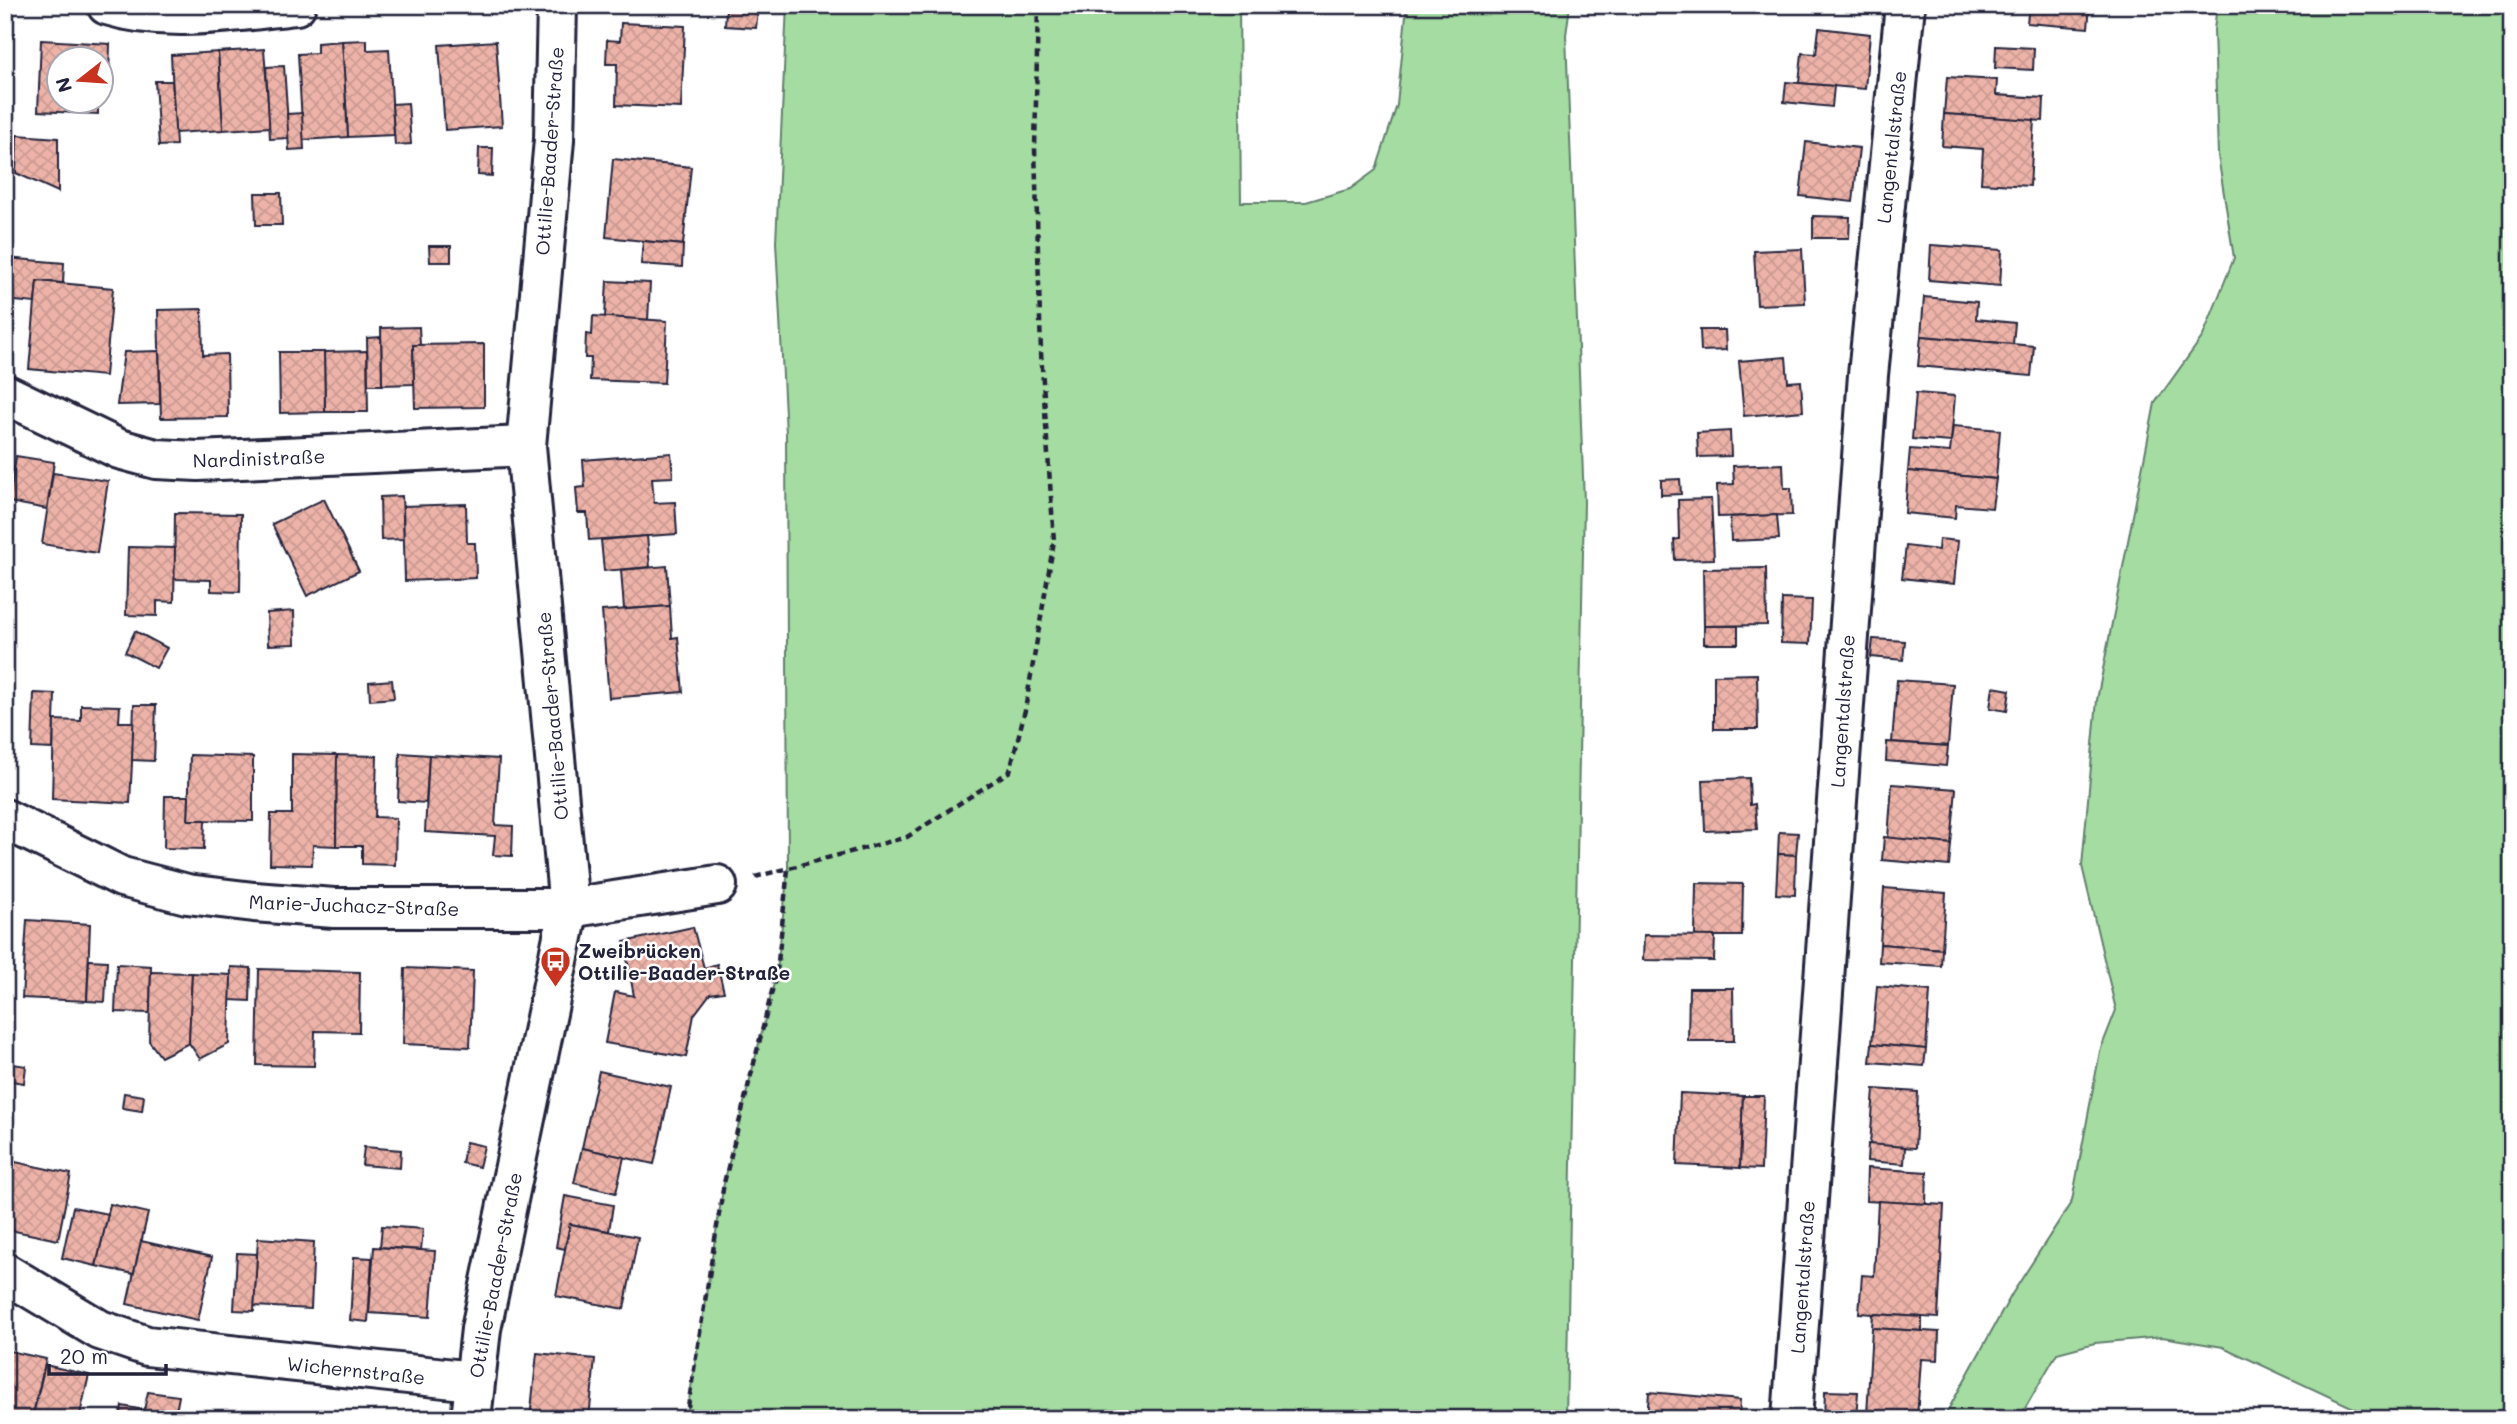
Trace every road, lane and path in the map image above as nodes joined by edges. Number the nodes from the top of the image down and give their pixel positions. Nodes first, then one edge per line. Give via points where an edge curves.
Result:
1 (107, 5) edge
2 (296, 5) edge
3 (557, 5) edge
4 (1038, 5) edge
5 (1905, 5) edge
6 (5, 394) edge
7 (526, 446) junction
8 (5, 819) edge
9 (788, 869) junction
10 (717, 885) joint
11 (569, 908) junction
12 (5, 1273) edge
13 (473, 1381) junction
14 (471, 1419) edge
15 (686, 1419) edge
16 (1792, 1419) edge

1 - 2 street via 134,13 174,16
3 - 7 street, Ottilie-Baader-Straße via 554,140
4 - 9 path via 1035,162 1041,354 1054,541 1010,771 907,837
5 - 16 street, Langentalstraße via 1868,375
6 - 7 street, Nardinistraße via 119,449 156,459
7 - 11 street, Ottilie-Baader-Straße
8 - 11 street, Marie-Juchacz-Straße via 122,877 187,894 334,908
9 - 10 path
9 - 15 path via 777,971 724,1182
10 - 11 street, Marie-Juchacz-Straße
11 - 13 street, Ottilie-Baader-Straße
12 - 13 street, Wichernstraße via 100,1330 147,1346
13 - 14 street, Ottilie-Baader-Straße

